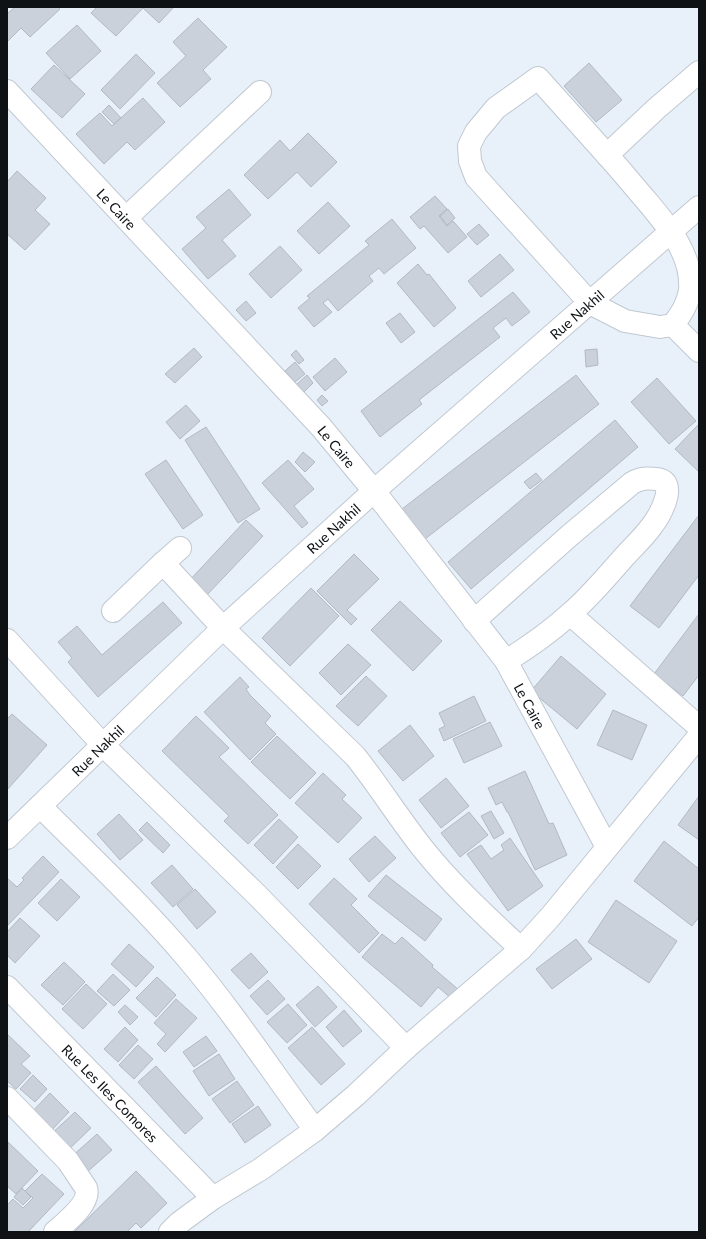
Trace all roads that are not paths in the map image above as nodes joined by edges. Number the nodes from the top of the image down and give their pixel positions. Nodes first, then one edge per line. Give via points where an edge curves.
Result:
1 (699, 72) edge
2 (7, 92) edge
3 (260, 92) dead end
4 (607, 155) junction
5 (699, 207) edge
6 (126, 218) junction
7 (672, 231) junction
8 (590, 303) junction
9 (673, 325) junction
10 (699, 351) edge
11 (374, 491) junction
12 (180, 548) dead end
13 (163, 563) junction
14 (113, 611) dead end
15 (570, 614) junction
16 (474, 621) junction
17 (223, 628) junction
18 (7, 640) edge
19 (506, 661) junction
20 (699, 727) edge
21 (699, 736) edge
22 (103, 745) junction
23 (40, 806) junction
24 (7, 838) edge
25 (607, 847) junction
26 (521, 949) junction
27 (7, 987) edge
28 (406, 1048) junction
29 (7, 1098) edge
30 (315, 1130) junction
31 (213, 1198) junction
32 (55, 1232) edge
33 (170, 1232) edge

1 - 4 street
2 - 6 street, Le Caire
3 - 6 street
4 - 7 street
4 - 8 street via 538,78 496,108 476,132 469,146 470,160 476,177
5 - 7 street, Rue Nakhil
6 - 11 street, Le Caire via 321,427
7 - 8 street, Rue Nakhil
7 - 9 street via 689,272 690,290 682,313
8 - 9 street via 625,321 660,328
8 - 11 street, Rue Nakhil
9 - 10 street
11 - 16 street, Le Caire
11 - 17 street, Rue Nakhil
12 - 13 street
13 - 14 street
13 - 17 street
15 - 16 street via 651,527 664,506 664,482 659,479 641,478 632,483
15 - 19 street via 530,646
15 - 20 street
16 - 19 street, Le Caire
17 - 22 street, Rue Nakhil
17 - 26 street via 354,756 424,850 476,907
18 - 22 street
19 - 25 street, Le Caire
21 - 25 street
22 - 23 street, Rue Nakhil
22 - 28 street via 257,895
23 - 24 street, Rue Nakhil
23 - 30 street via 151,916 188,959
25 - 26 street
26 - 28 street
27 - 31 street, Rue Les Iles Comores
28 - 30 street
29 - 32 street via 68,1162 88,1192 86,1200 78,1210
30 - 31 street
31 - 33 street

